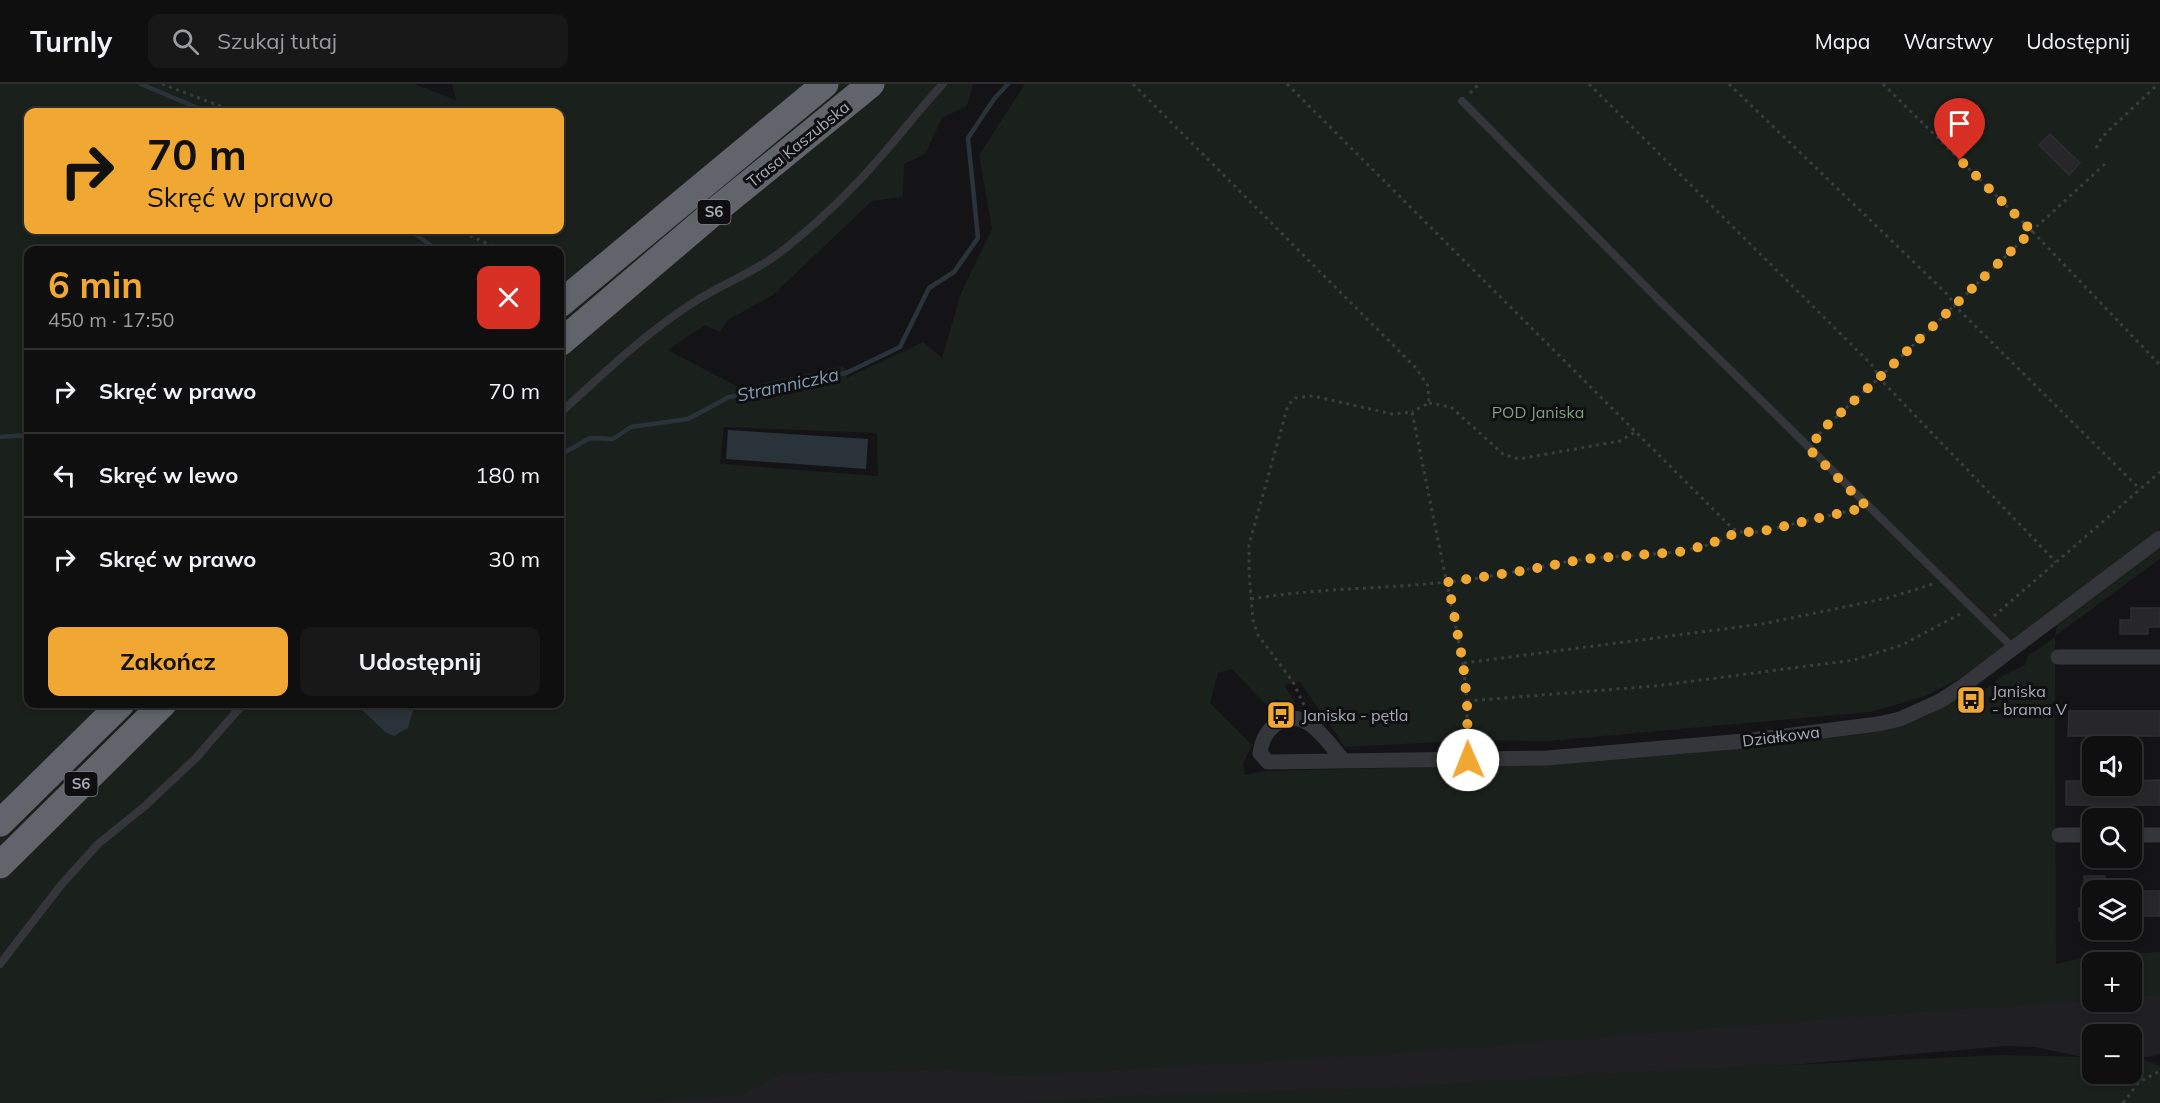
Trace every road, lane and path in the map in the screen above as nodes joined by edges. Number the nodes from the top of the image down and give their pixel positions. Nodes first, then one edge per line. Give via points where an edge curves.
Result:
1 (162, 84) edge
2 (825, 84) edge
3 (871, 84) edge
4 (943, 84) edge
5 (1133, 84) edge
6 (1287, 84) edge
7 (1589, 84) edge
8 (1729, 84) edge
9 (1882, 84) edge
10 (2158, 84) edge
11 (1462, 101) dead end
12 (225, 108) edge
13 (2096, 148) dead end
14 (2107, 162) dead end
15 (2032, 231) junction
16 (465, 234) edge
17 (494, 246) edge
18 (564, 301) edge
19 (1955, 306) junction
20 (564, 340) edge
21 (2160, 365) edge
22 (1879, 378) junction
23 (1429, 403) junction
24 (564, 409) edge
25 (1412, 412) junction
26 (1635, 432) junction
27 (1809, 449) junction
28 (2160, 472) edge
29 (2139, 488) junction
30 (1867, 507) junction
31 (1739, 532) junction
32 (2160, 538) edge
33 (2056, 562) junction
34 (1943, 580) junction
35 (1448, 582) junction
36 (1251, 599) junction
37 (1972, 609) junction
38 (1985, 623) junction
39 (2013, 648) junction
40 (2058, 657) dead end
41 (2160, 657) edge
42 (1463, 663) junction
43 (1467, 701) junction
44 (117, 708) edge
45 (159, 708) edge
46 (240, 708) edge
47 (1309, 722) junction
48 (1468, 760) junction
49 (1344, 761) junction
50 (0, 823) edge
51 (2059, 835) dead end
52 (2082, 835) edge
53 (2142, 835) edge
54 (2160, 835) edge
55 (0, 865) edge
56 (0, 964) edge
57 (2160, 1071) edge
58 (2123, 1103) edge

1 - 12 path
2 - 18 highway, Trasa Kaszubska / S6
3 - 20 highway, Trasa Kaszubska / S6
4 - 24 lane via 862,178 786,248 756,270 687,306 656,328
5 - 23 path via 1416,368 1428,386
6 - 26 path
7 - 22 path via 1873,366
8 - 19 path
9 - 15 path
10 - 13 path via 2102,137
11 - 27 lane
14 - 15 path
15 - 19 path
15 - 21 path
16 - 17 path
19 - 22 path
19 - 29 path
22 - 27 path via 1823,429
22 - 33 path
23 - 25 path
23 - 26 path via 1451,407 1503,454 1519,459 1620,441
25 - 35 path
25 - 36 path via 1392,414 1313,396 1295,398 1288,405 1249,544
26 - 31 path
27 - 30 lane
28 - 29 path
29 - 33 path
30 - 31 path via 1759,532
30 - 34 lane
31 - 35 path via 1679,552 1585,559
32 - 39 street, Działkowa
33 - 38 path
34 - 37 lane
34 - 42 path via 1888,598 1762,624
35 - 36 path
35 - 42 path
36 - 47 path via 1258,635 1293,682
37 - 38 lane
37 - 43 path via 1902,645 1854,660 1655,686
38 - 39 lane
39 - 48 street, Działkowa via 1940,701 1878,724 1665,748
40 - 41 street
42 - 43 path
43 - 48 path
44 - 50 highway, S6
45 - 55 highway, S6
46 - 56 lane via 196,758 98,844
47 - 49 street
47 - 49 street, Działkowa via 1283,719 1262,740 1260,753 1268,762
48 - 49 street, Działkowa
51 - 52 street
53 - 54 street
57 - 58 path via 2139,1082

